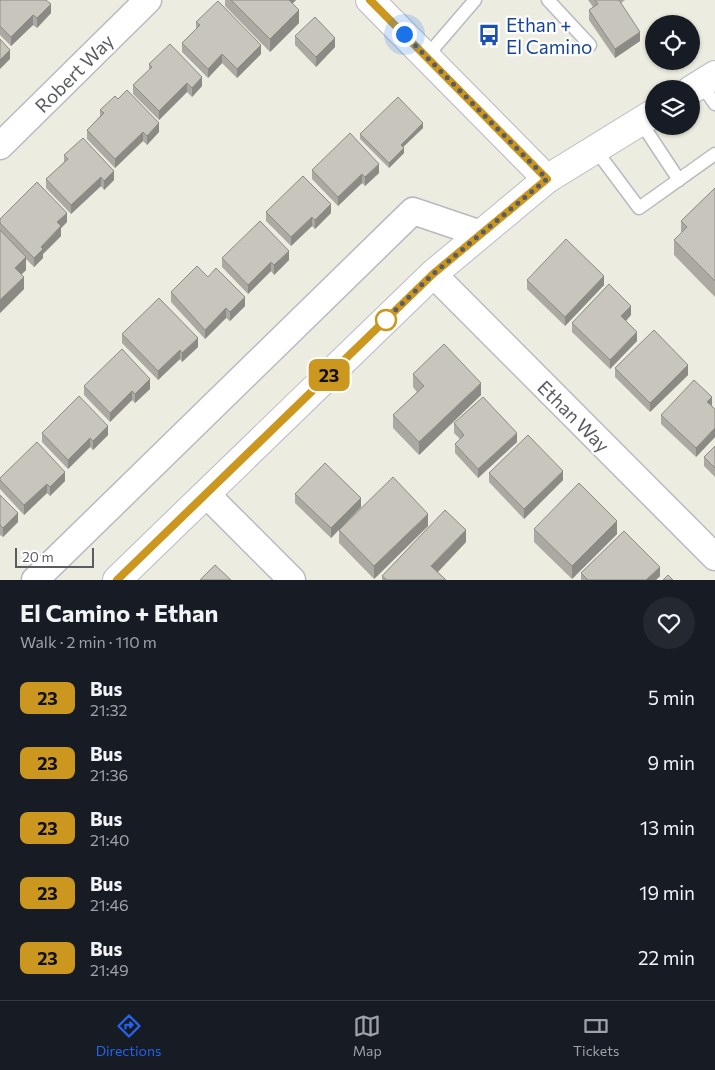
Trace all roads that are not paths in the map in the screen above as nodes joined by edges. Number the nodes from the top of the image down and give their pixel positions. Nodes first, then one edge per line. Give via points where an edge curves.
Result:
1 (148, 0) edge
2 (370, 0) edge
3 (475, 0) edge
4 (548, 0) edge
5 (590, 46) dead end
6 (426, 57) junction
7 (645, 118) edge
8 (656, 135) edge
9 (0, 146) edge
10 (595, 150) junction
11 (715, 154) edge
12 (547, 179) junction
13 (679, 180) junction
14 (481, 234) junction
15 (433, 274) junction
16 (206, 494) junction
17 (715, 557) edge
18 (35, 580) edge
19 (117, 580) edge
20 (292, 580) edge

1 - 9 street, Robert Way
2 - 6 main road
3 - 6 lane
4 - 5 lane
6 - 12 main road
7 - 10 main road
8 - 13 lane
10 - 12 main road
10 - 13 lane via 639,208
11 - 13 lane
12 - 14 main road
14 - 15 main road
14 - 18 street via 413,211
15 - 16 main road
15 - 17 street, Ethan Way
16 - 19 main road
16 - 20 street

